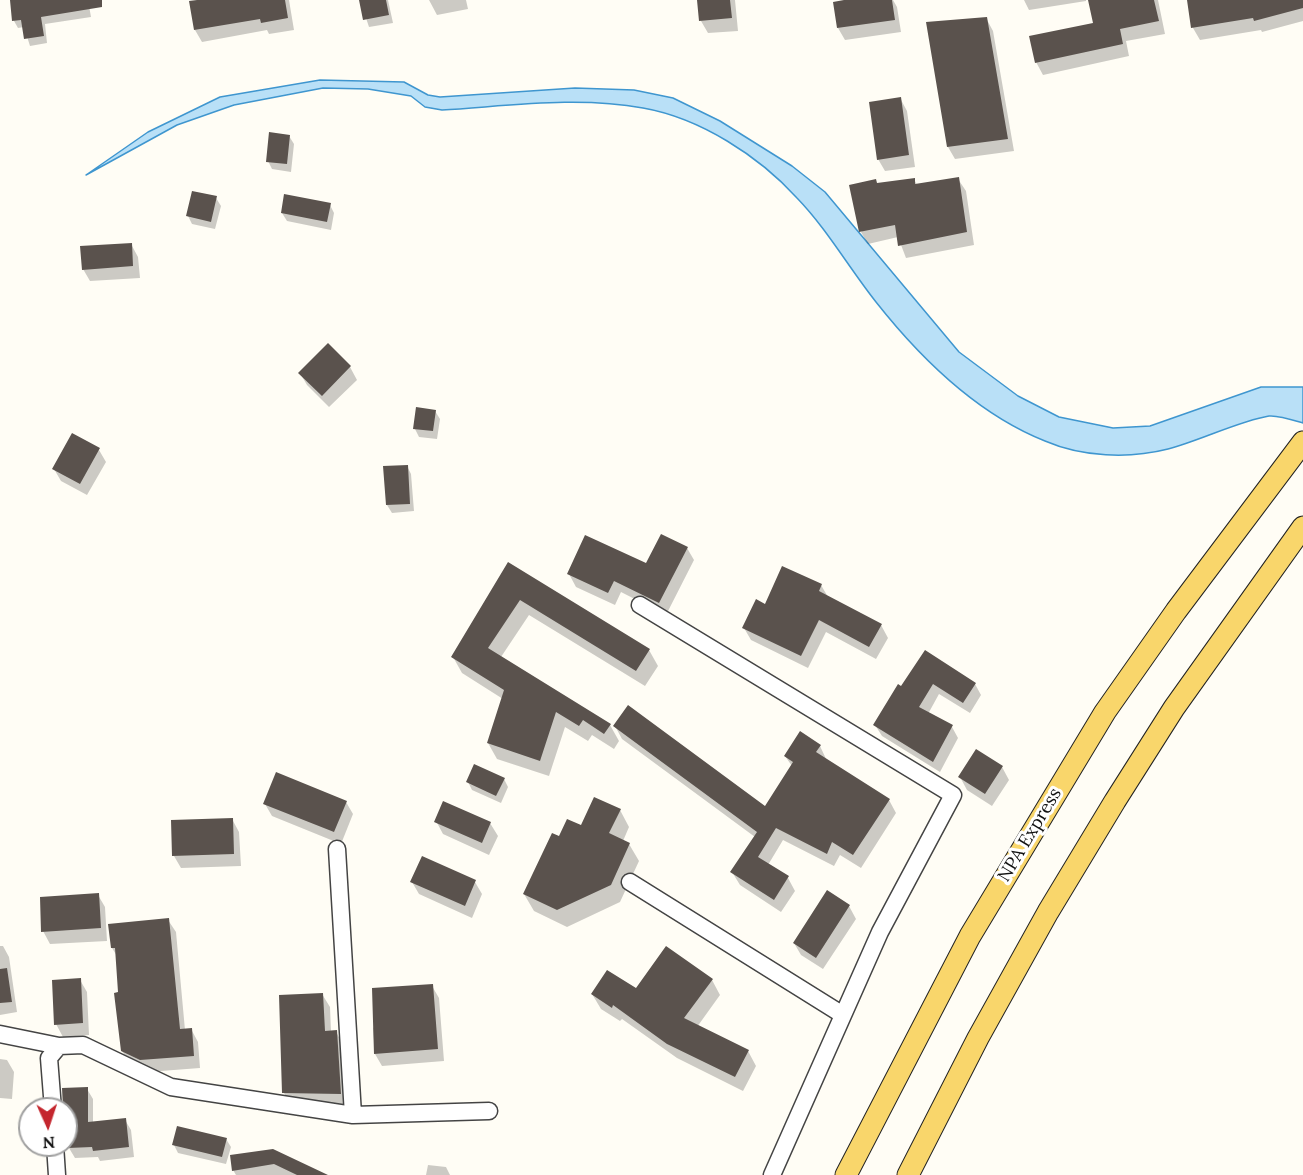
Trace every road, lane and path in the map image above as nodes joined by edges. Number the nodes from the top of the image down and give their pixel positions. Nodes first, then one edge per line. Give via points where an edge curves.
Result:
1 (1303, 442) edge
2 (1303, 527) edge
3 (640, 604) dead end
4 (337, 849) dead end
5 (630, 882) dead end
6 (843, 1015) junction
7 (0, 1034) edge
8 (59, 1046) junction
9 (51, 1097) edge
10 (489, 1111) dead end
11 (353, 1115) junction
12 (56, 1157) edge
13 (57, 1175) edge
14 (772, 1175) edge
15 (846, 1175) edge
16 (908, 1175) edge

1 - 15 main road, NPA Express via 1105,712 970,936
2 - 16 main road via 1174,708 1060,892 978,1038
3 - 6 street via 953,795 880,932
4 - 11 street
5 - 6 street
6 - 14 street
7 - 8 street
8 - 9 street via 49,1058
8 - 11 street via 83,1045 171,1088
10 - 11 street
12 - 13 street

